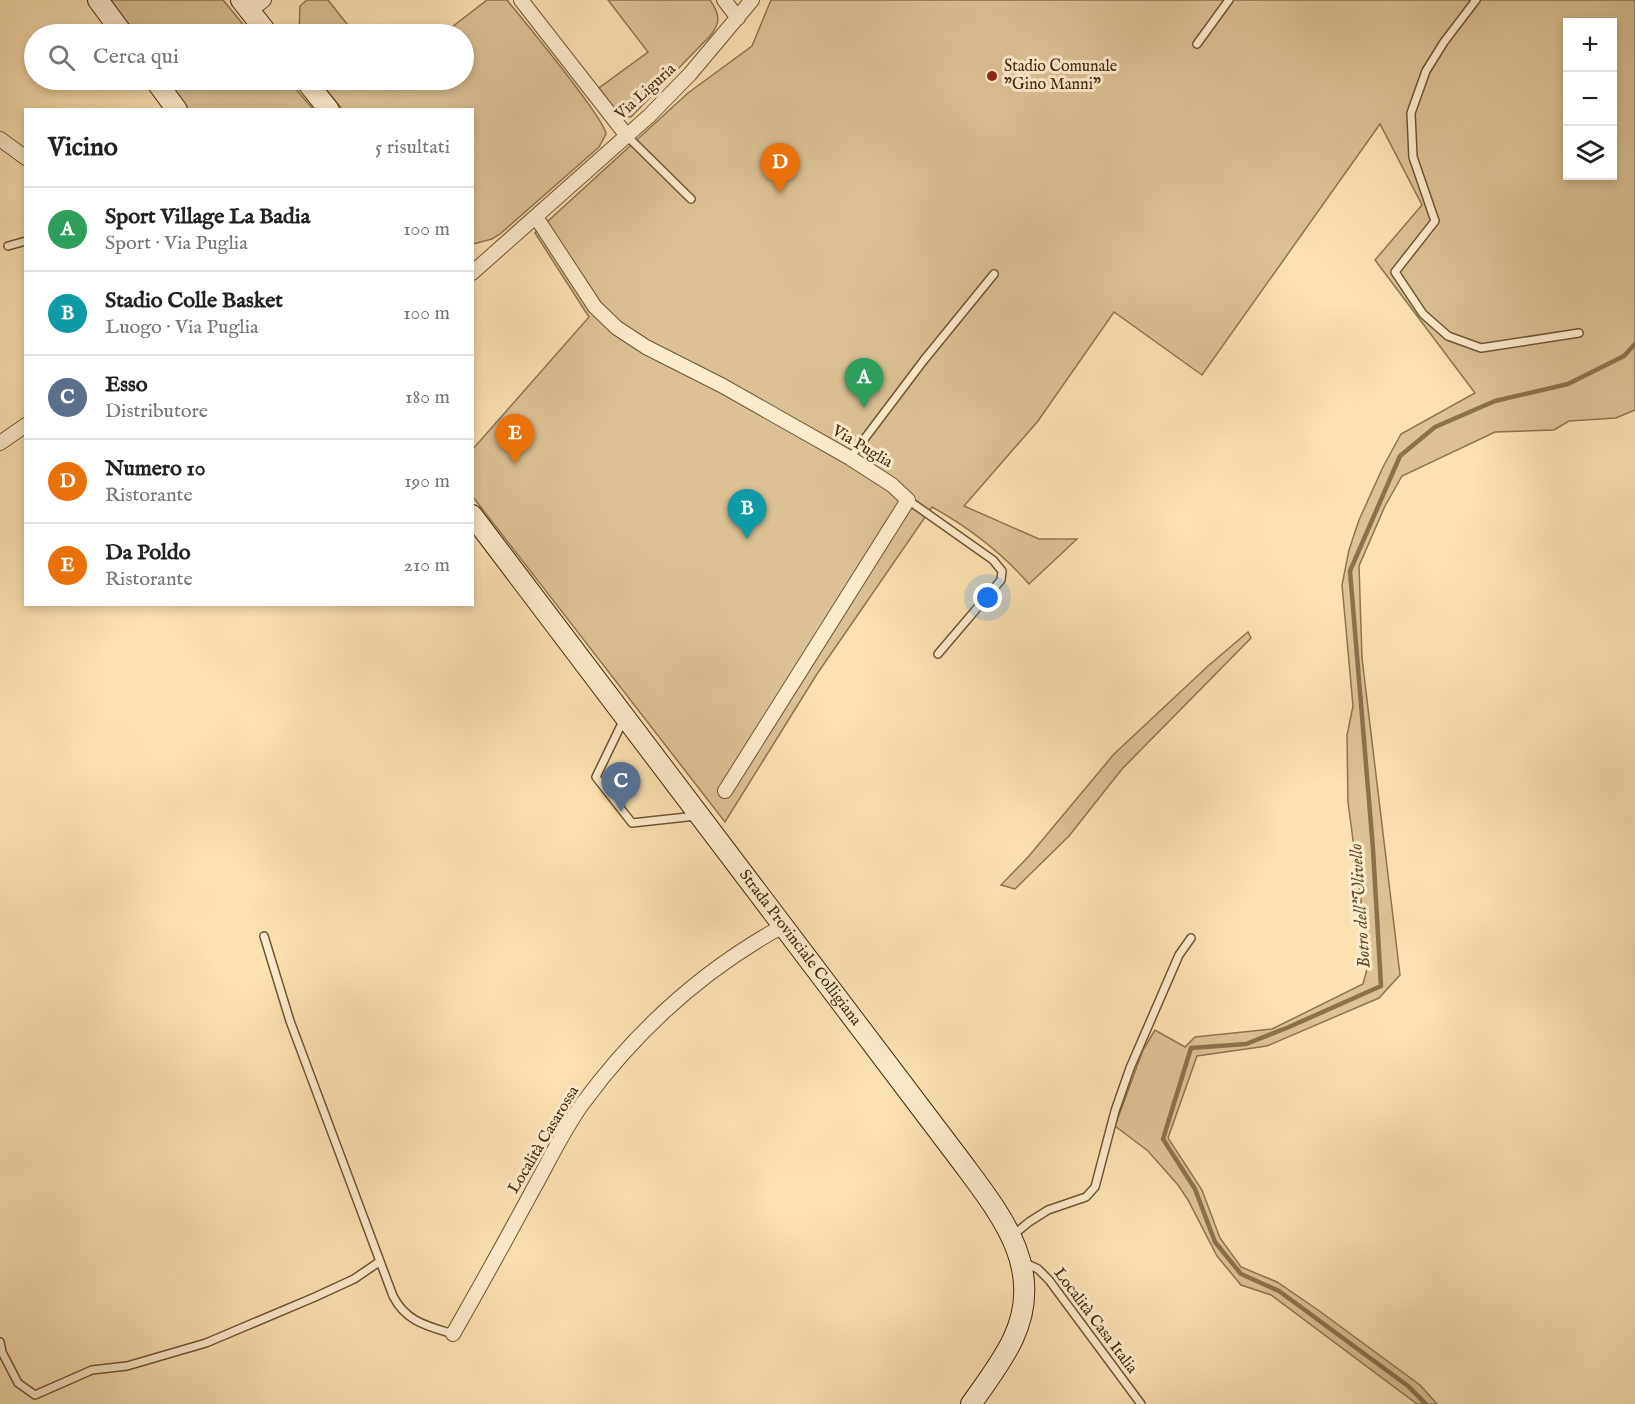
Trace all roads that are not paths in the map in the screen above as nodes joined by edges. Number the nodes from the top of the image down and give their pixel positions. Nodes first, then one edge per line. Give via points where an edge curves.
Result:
1 (98, 0) edge
2 (520, 0) edge
3 (724, 0) edge
4 (752, 0) edge
5 (1229, 0) edge
6 (1476, 0) edge
7 (251, 4) edge
8 (738, 18) junction
9 (116, 24) edge
10 (262, 24) edge
11 (1197, 45) dead end
12 (162, 90) edge
13 (313, 90) edge
14 (176, 108) edge
15 (327, 108) edge
16 (627, 136) junction
17 (0, 139) edge
18 (24, 157) edge
19 (691, 199) dead end
20 (536, 217) junction
21 (24, 242) edge
22 (8, 246) dead end
23 (474, 271) edge
24 (994, 274) dead end
25 (1579, 333) dead end
26 (24, 426) edge
27 (0, 444) edge
28 (850, 458) junction
29 (908, 500) junction
30 (474, 517) edge
31 (938, 654) dead end
32 (625, 717) junction
33 (725, 791) dead end
34 (699, 816) junction
35 (783, 926) junction
36 (264, 936) dead end
37 (1191, 938) dead end
38 (1012, 1236) junction
39 (379, 1262) junction
40 (1021, 1262) junction
41 (453, 1334) joint
42 (0, 1342) edge
43 (971, 1404) edge
44 (1141, 1404) edge

1 - 9 main road
2 - 16 street, Via Liguria
3 - 8 street
4 - 8 street, Via Liguria
5 - 11 lane
6 - 25 lane via 1426,71 1411,113 1413,157 1435,221 1395,272 1423,314 1448,336 1481,348
7 - 10 main road
8 - 16 street, Via Liguria via 690,74
12 - 14 main road
13 - 15 main road
16 - 19 lane
16 - 20 street
17 - 18 street
20 - 23 street
20 - 28 street, Via Puglia via 595,307 617,328
21 - 22 lane
24 - 28 lane
26 - 27 street
28 - 29 street, Via Puglia via 887,481
29 - 31 lane via 997,563 1002,571 1001,580
29 - 33 street
30 - 32 main road, Strada Provinciale Colligiana
32 - 34 main road, Strada Provinciale Colligiana
32 - 34 lane via 596,777 632,823
34 - 35 main road, Strada Provinciale Colligiana
35 - 38 main road, Strada Provinciale Colligiana via 983,1191
35 - 41 street, Località Casarossa via 693,986 632,1044 598,1084 569,1125
36 - 39 lane via 290,1021
37 - 38 lane via 1179,955 1130,1068 1095,1187 1086,1197 1048,1210
38 - 40 main road, Strada Provinciale Colligiana
39 - 41 lane via 396,1302 408,1316 417,1323
39 - 42 lane via 315,1297 206,1343 127,1366 92,1370 35,1395 18,1383
40 - 43 main road, Strada Provinciale Colligiana via 1024,1300 1017,1330
40 - 44 lane, Località Casa Italia via 1038,1269 1049,1280

